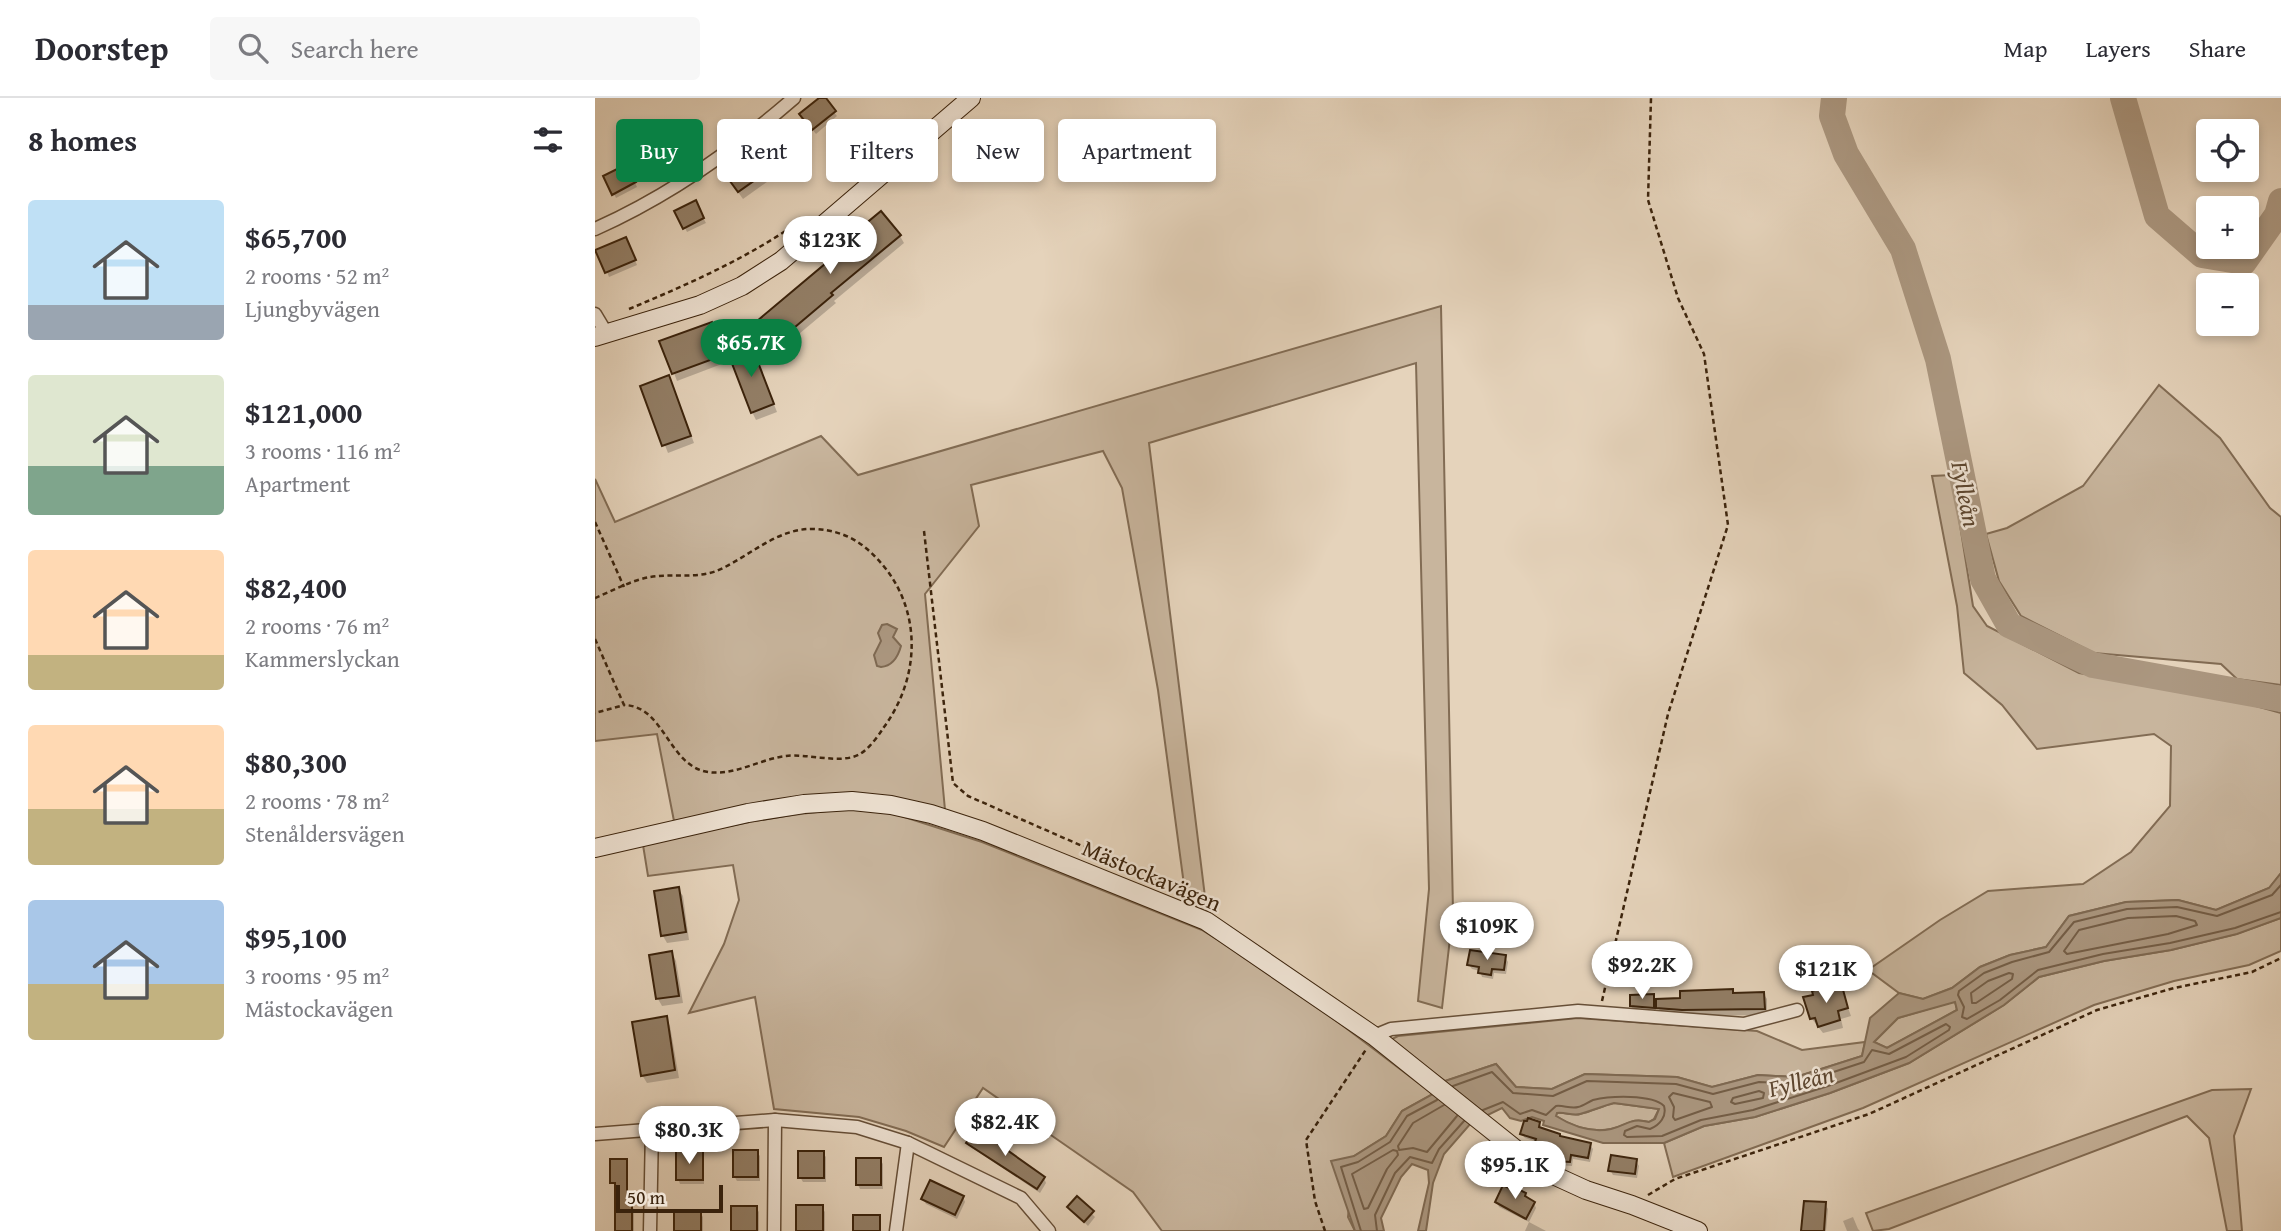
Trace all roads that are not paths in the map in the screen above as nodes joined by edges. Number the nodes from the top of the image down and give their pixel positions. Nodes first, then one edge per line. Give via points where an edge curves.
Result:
1 (794, 98) edge
2 (971, 98) edge
3 (595, 229) edge
4 (596, 316) edge
5 (601, 336) edge
6 (595, 848) edge
7 (1797, 1010) dead end
8 (1374, 1036) junction
9 (775, 1120) junction
10 (652, 1129) junction
11 (595, 1135) edge
12 (908, 1143) junction
13 (1679, 1227) edge
14 (650, 1231) edge
15 (774, 1231) edge
16 (895, 1231) edge
17 (1049, 1231) edge
18 (1698, 1231) edge

1 - 3 street via 710,165
2 - 5 street via 781,261 742,286 700,304
4 - 5 street
6 - 8 street, Mästockavägen via 804,804 891,804 983,831 1206,921
7 - 8 street via 1744,1024 1579,1011 1391,1028
8 - 13 street, Mästockavägen via 1551,1174
9 - 10 street
9 - 12 street via 857,1127
9 - 15 street
10 - 11 street
10 - 14 street
12 - 16 street
12 - 17 street via 1021,1198
13 - 18 street, Mästockavägen

